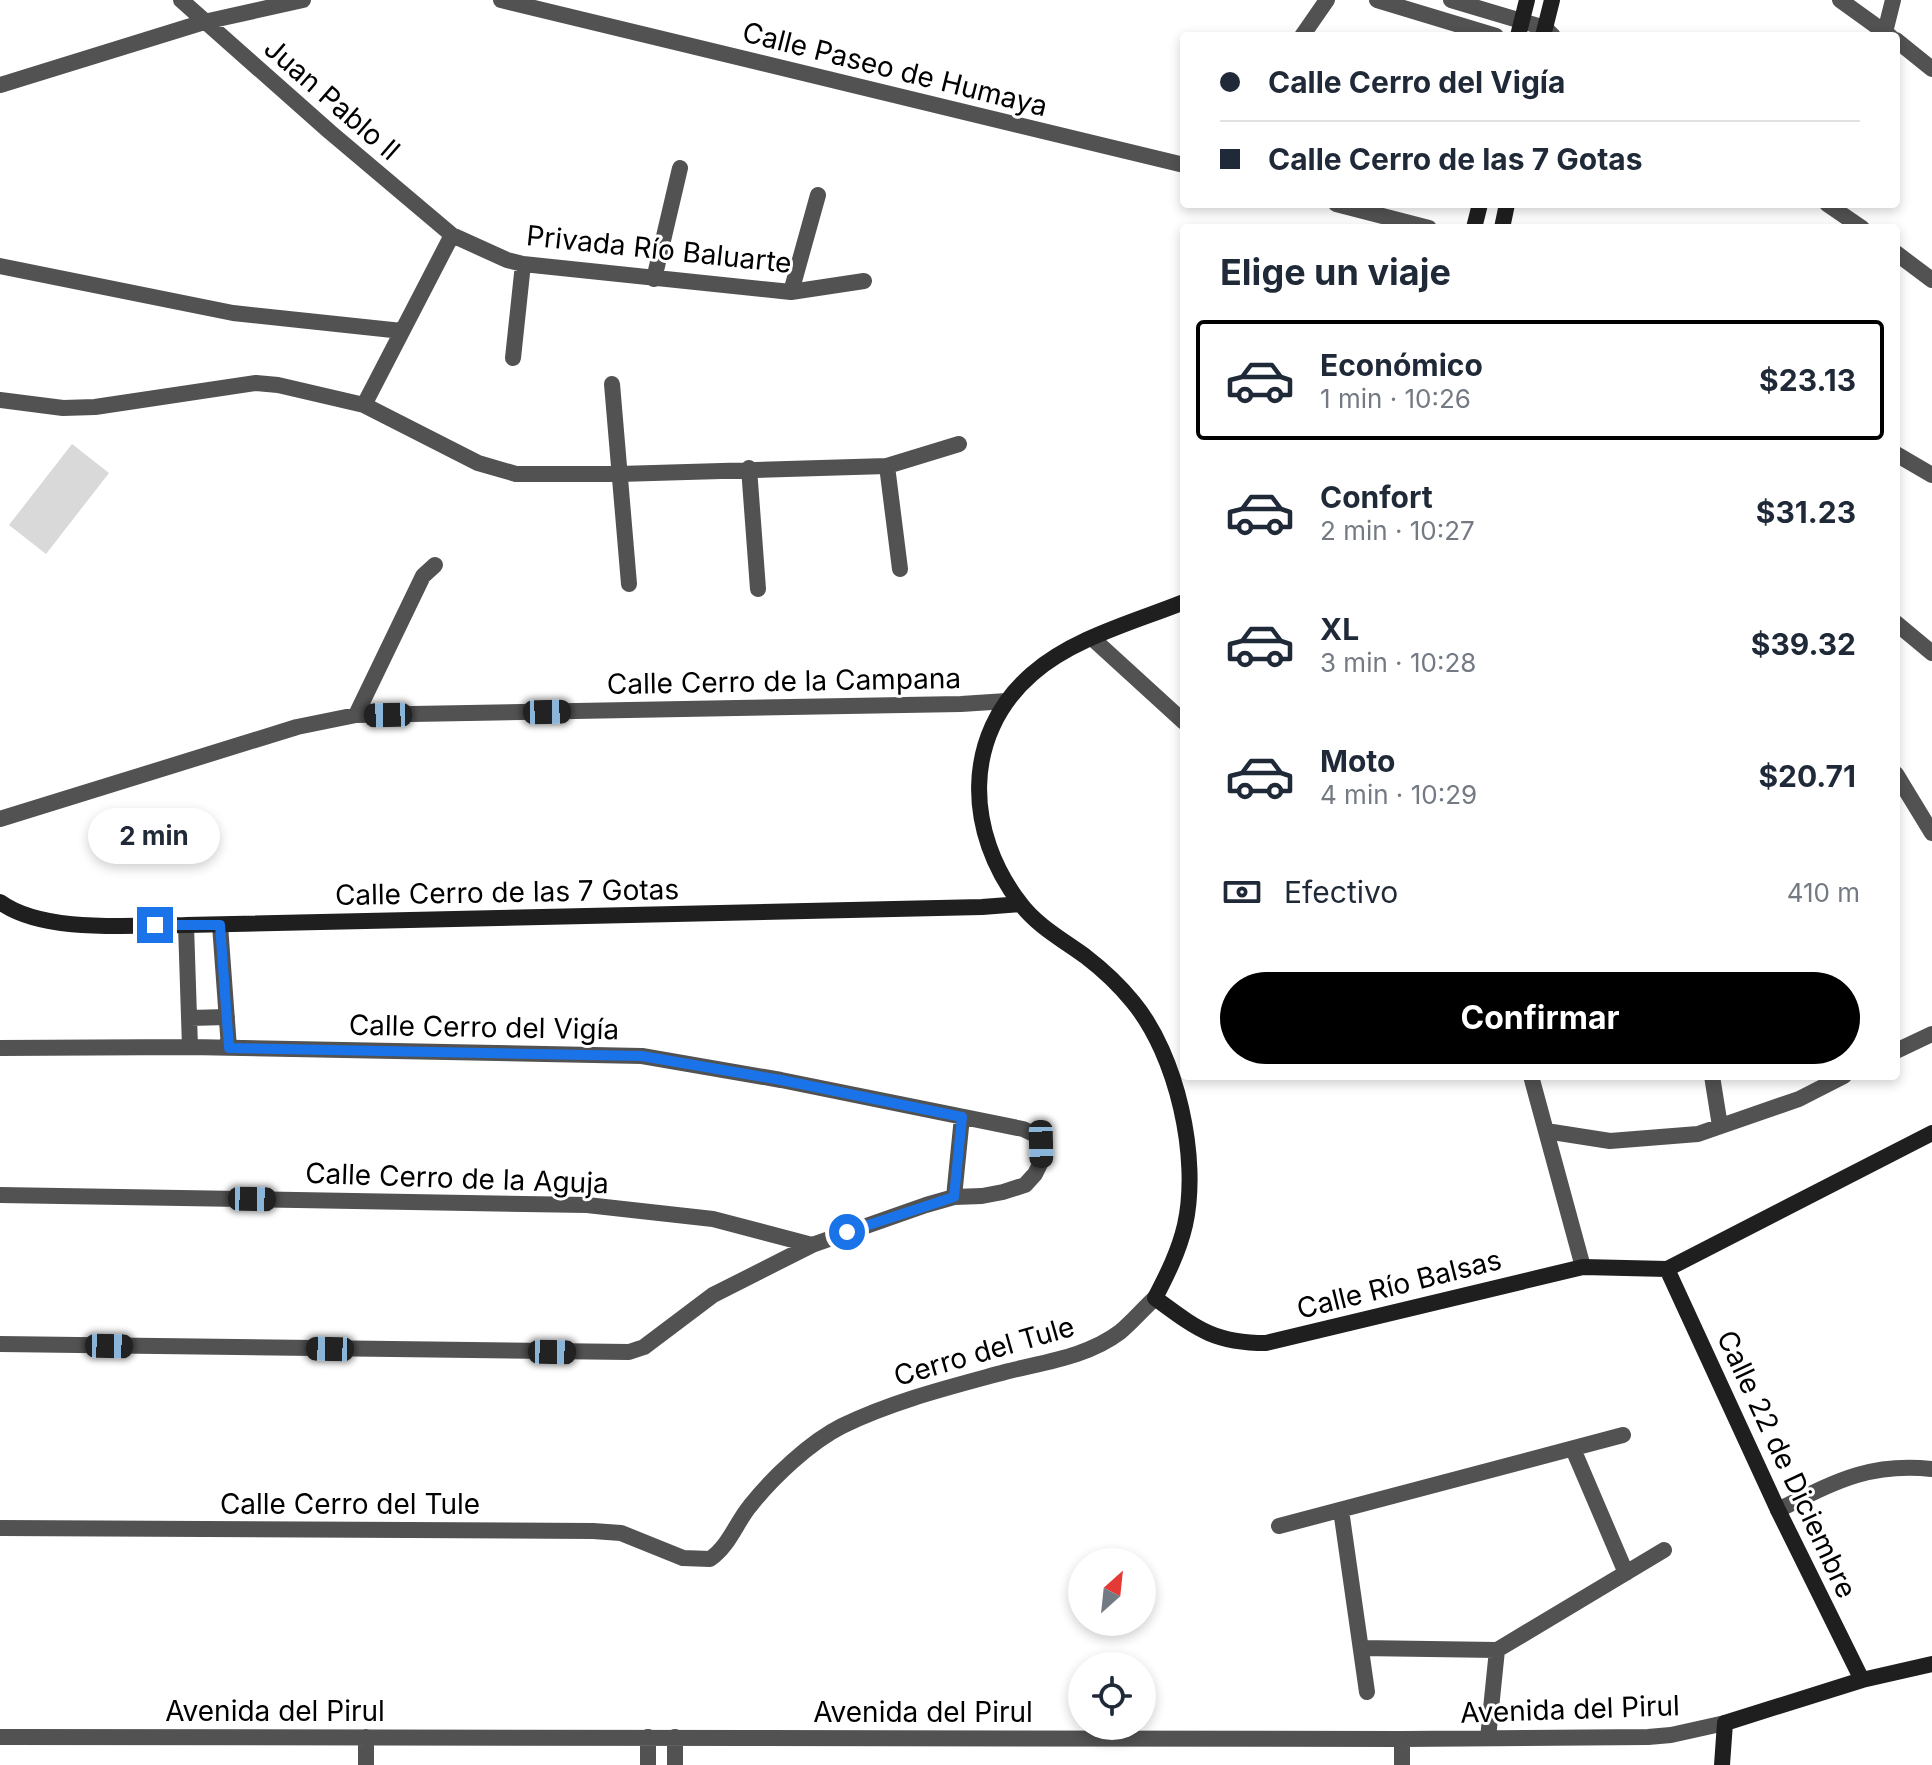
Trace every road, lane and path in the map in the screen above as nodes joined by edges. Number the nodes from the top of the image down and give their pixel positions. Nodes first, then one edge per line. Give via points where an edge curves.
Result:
1 (181, 0) edge
2 (303, 0) edge
3 (501, 0) edge
4 (1327, 0) edge
5 (1377, 0) edge
6 (1451, 0) edge
7 (1527, 0) edge
8 (1552, 0) edge
9 (1840, 0) edge
10 (1893, 0) edge
11 (204, 22) junction
12 (1520, 28) edge
13 (1305, 32) edge
14 (1483, 32) edge
15 (1542, 32) edge
16 (1547, 32) edge
17 (1884, 32) edge
18 (1889, 32) edge
19 (1900, 44) edge
20 (1932, 69) edge
21 (0, 85) edge
22 (1180, 164) edge
23 (680, 168) dead end
24 (818, 195) dead end
25 (1352, 208) edge
26 (1838, 208) edge
27 (1414, 224) edge
28 (1857, 224) edge
29 (452, 235) junction
30 (1900, 256) edge
31 (523, 264) junction
32 (0, 266) edge
33 (654, 279) junction
34 (1932, 280) edge
35 (864, 281) dead end
36 (791, 292) junction
37 (402, 331) junction
38 (513, 358) dead end
39 (612, 384) dead end
40 (0, 400) edge
41 (364, 405) junction
42 (959, 444) dead end
43 (1900, 456) edge
44 (887, 466) junction
45 (749, 468) junction
46 (619, 474) junction
47 (1932, 475) edge
48 (435, 565) dead end
49 (900, 569) dead end
50 (629, 584) dead end
51 (758, 589) dead end
52 (1180, 604) edge
53 (1900, 626) edge
54 (1092, 638) junction
55 (1932, 653) edge
56 (1007, 701) junction
57 (356, 715) junction
58 (1180, 718) edge
59 (1900, 781) edge
60 (0, 819) edge
61 (1932, 833) edge
62 (0, 902) edge
63 (1020, 904) junction
64 (186, 925) junction
65 (220, 925) junction
66 (227, 1017) junction
67 (190, 1018) junction
68 (1932, 1034) edge
69 (190, 1047) junction
70 (0, 1048) edge
71 (229, 1048) junction
72 (1900, 1049) edge
73 (1532, 1080) edge
74 (1713, 1080) edge
75 (1836, 1080) edge
76 (962, 1117) junction
77 (1720, 1126) junction
78 (1546, 1131) junction
79 (1932, 1133) edge
80 (0, 1195) edge
81 (954, 1197) junction
82 (812, 1245) junction
83 (1583, 1267) junction
84 (1667, 1269) junction
85 (1155, 1298) junction
86 (0, 1344) edge
87 (1623, 1435) dead end
88 (1573, 1449) junction
89 (1932, 1469) edge
90 (1341, 1510) junction
91 (1778, 1510) junction
92 (1279, 1526) dead end
93 (0, 1528) edge
94 (1664, 1550) dead end
95 (695, 1560) joint
96 (1626, 1573) junction
97 (1361, 1648) junction
98 (1497, 1650) junction
99 (1932, 1664) edge
100 (1862, 1680) junction
101 (1367, 1692) dead end
102 (1725, 1723) junction
103 (0, 1737) edge
104 (366, 1737) junction
105 (648, 1737) junction
106 (675, 1737) junction
107 (1488, 1738) junction
108 (1402, 1739) junction
109 (366, 1765) edge
110 (648, 1765) edge
111 (675, 1765) edge
112 (1402, 1765) edge
113 (1722, 1765) edge

1 - 11 street, Juan Pablo ll
2 - 11 street
3 - 22 street, Calle Paseo de Humaya
4 - 13 street
5 - 14 street
6 - 12 street
7 - 12 street
8 - 16 street
9 - 17 street
10 - 18 street
11 - 21 street
11 - 29 street, Juan Pablo ll
12 - 15 street
19 - 20 street
23 - 33 street
24 - 36 street
25 - 27 street
26 - 28 street
29 - 31 street, Privada Río Baluarte
29 - 37 street
30 - 34 street
31 - 33 street, Privada Río Baluarte
31 - 38 street
32 - 37 street via 233,313
33 - 36 street, Privada Río Baluarte
35 - 36 street, Privada Río Baluarte
37 - 41 street
39 - 46 street
40 - 41 street via 95,407 256,383
41 - 46 street via 494,470
42 - 44 street
43 - 47 street
44 - 45 street
44 - 49 street
45 - 46 street
45 - 51 street
46 - 50 street
48 - 57 street via 423,576
52 - 54 street, Cerro del Tule
53 - 55 street
54 - 56 street, Cerro del Tule via 1034,672
54 - 58 street
56 - 57 street, Calle Cerro de la Campana
56 - 63 street, Cerro del Tule via 982,758 978,807 989,852
57 - 60 street, Calle Cerro de la Campana via 297,727
59 - 61 street
62 - 64 street, Calle Cerro de las 7 Gotas via 28,917 62,924
63 - 65 street, Calle Cerro de las 7 Gotas
63 - 85 street, Cerro del Tule via 1133,1002 1161,1044 1180,1099 1189,1170 1185,1224
64 - 65 street, Calle Cerro de las 7 Gotas
64 - 67 street
65 - 66 street
66 - 67 street
66 - 71 street
67 - 69 street
68 - 72 street
69 - 70 street, Calle Cerro del Vigía
69 - 71 street, Calle Cerro del Vigía
71 - 76 street, Calle Cerro del Vigía via 642,1056
73 - 78 street
74 - 77 street
75 - 77 street
76 - 81 street
76 - 81 street, Calle Cerro del Vigía via 1036,1135 1042,1160 1025,1185
77 - 78 street via 1698,1134 1610,1141
78 - 83 street
79 - 84 street
80 - 82 street, Calle Cerro de la Aguja via 587,1205 713,1219
81 - 82 street, Calle Cerro del Vigía
82 - 86 street, Calle Cerro del Vigía via 713,1295 644,1347 629,1352
83 - 84 street, Calle Río Balsas
83 - 85 street, Calle Río Balsas via 1266,1343 1235,1343 1200,1331
84 - 91 street, Calle 22 de Diciembre
85 - 95 street, Cerro del Tule via 1119,1333 1076,1355 889,1406 839,1427 769,1484 717,1554
87 - 88 street
88 - 90 street
88 - 96 street
89 - 91 street via 1875,1469
90 - 92 street
90 - 97 street
91 - 100 street, Calle 22 de Diciembre
93 - 95 street, Calle Cerro del Tule via 593,1531 621,1533
94 - 96 street
96 - 98 street
97 - 98 street
97 - 101 street
98 - 107 street
99 - 100 street, Avenida del Pirul
100 - 102 street, Avenida del Pirul
102 - 107 street, Avenida del Pirul via 1648,1737
102 - 113 street
103 - 104 street, Avenida del Pirul
104 - 105 street, Avenida del Pirul
104 - 109 street
105 - 106 street, Avenida del Pirul
105 - 110 street
106 - 108 street, Avenida del Pirul
106 - 111 street
107 - 108 street, Avenida del Pirul
108 - 112 street

